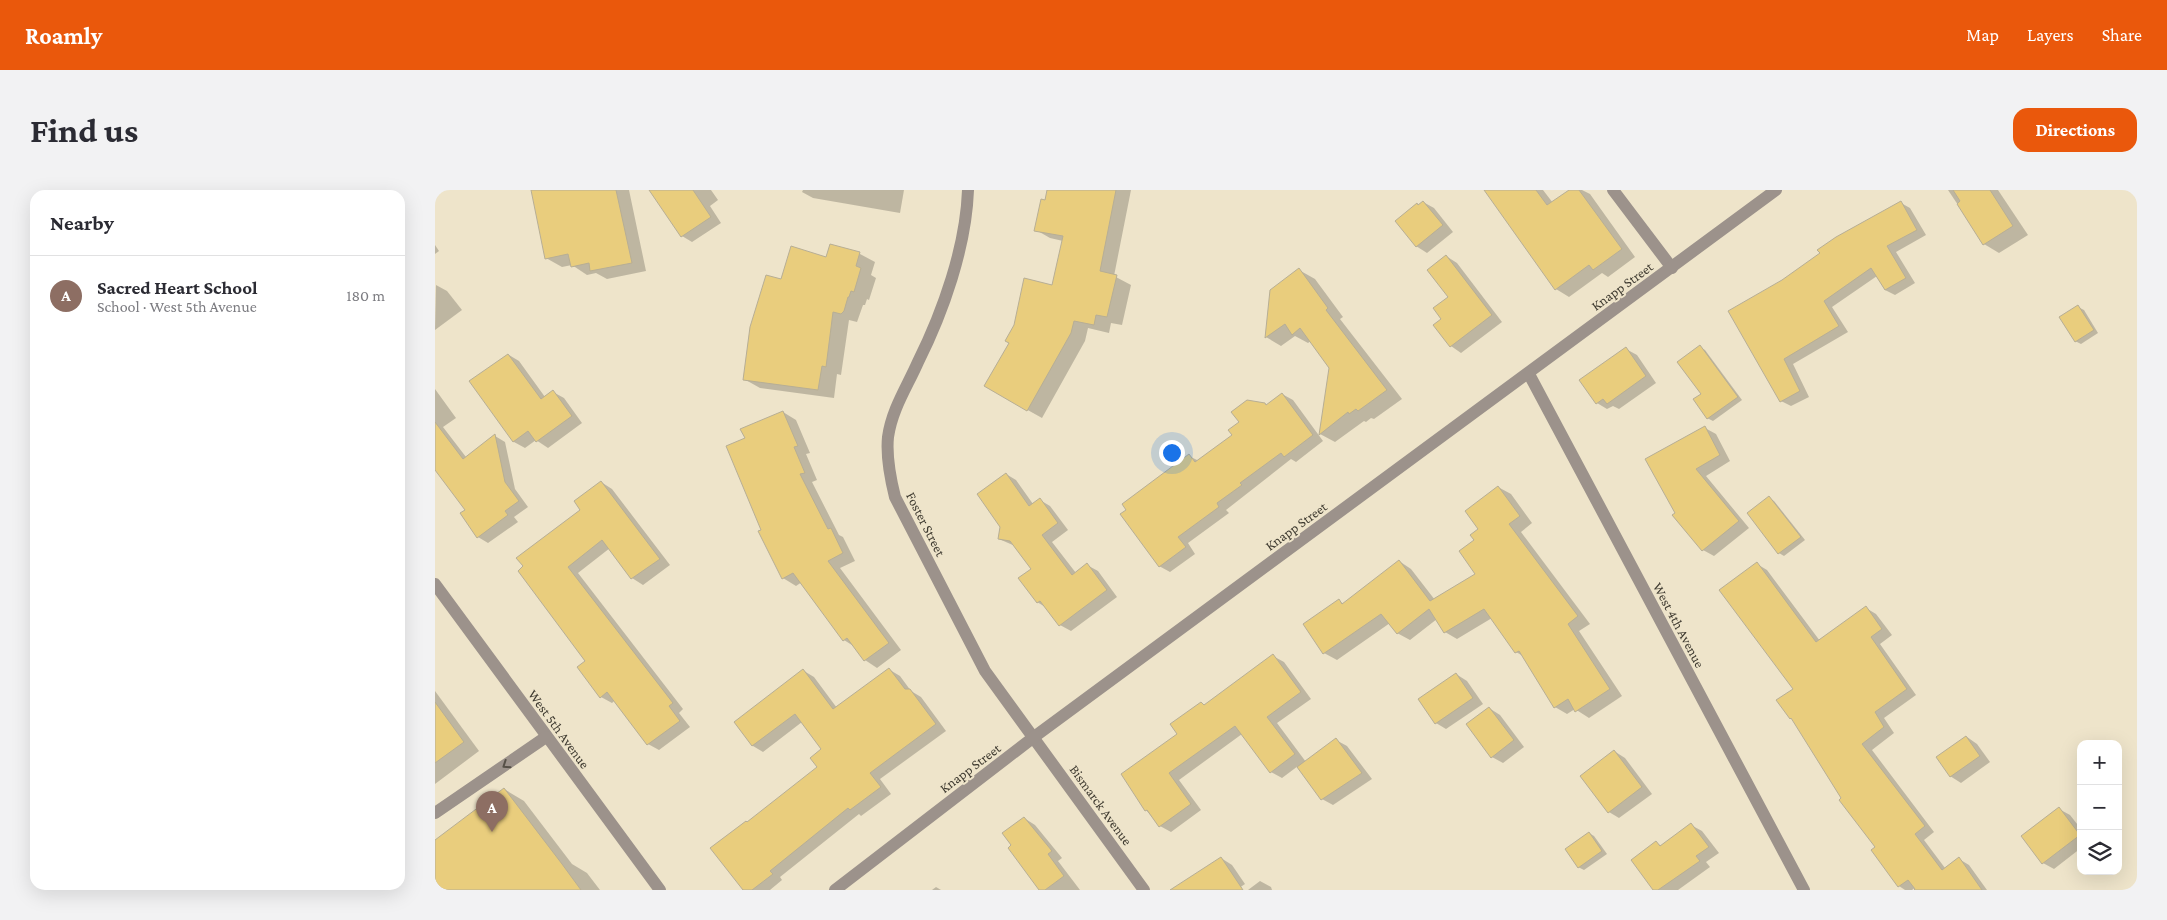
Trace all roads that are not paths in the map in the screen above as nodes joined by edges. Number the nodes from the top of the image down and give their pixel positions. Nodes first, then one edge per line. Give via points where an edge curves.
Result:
1 (968, 190) edge
2 (1613, 190) edge
3 (1776, 190) edge
4 (1672, 268) junction
5 (1529, 374) junction
6 (435, 584) edge
7 (546, 737) junction
8 (1034, 737) junction
9 (435, 813) edge
10 (659, 890) edge
11 (835, 890) edge
12 (1144, 890) edge
13 (1803, 890) edge

1 - 8 street, Foster Street via 958,253 942,307 919,362 895,407 888,437 888,466 895,497 985,671
2 - 4 street
3 - 4 street, Knapp Street
4 - 5 street, Knapp Street
5 - 8 street, Knapp Street
5 - 13 street, West 4th Avenue
6 - 7 street, West 5th Avenue
7 -> 9 street
7 - 10 street, West 5th Avenue
8 - 11 street, Knapp Street
8 - 12 street, Bismarck Avenue

